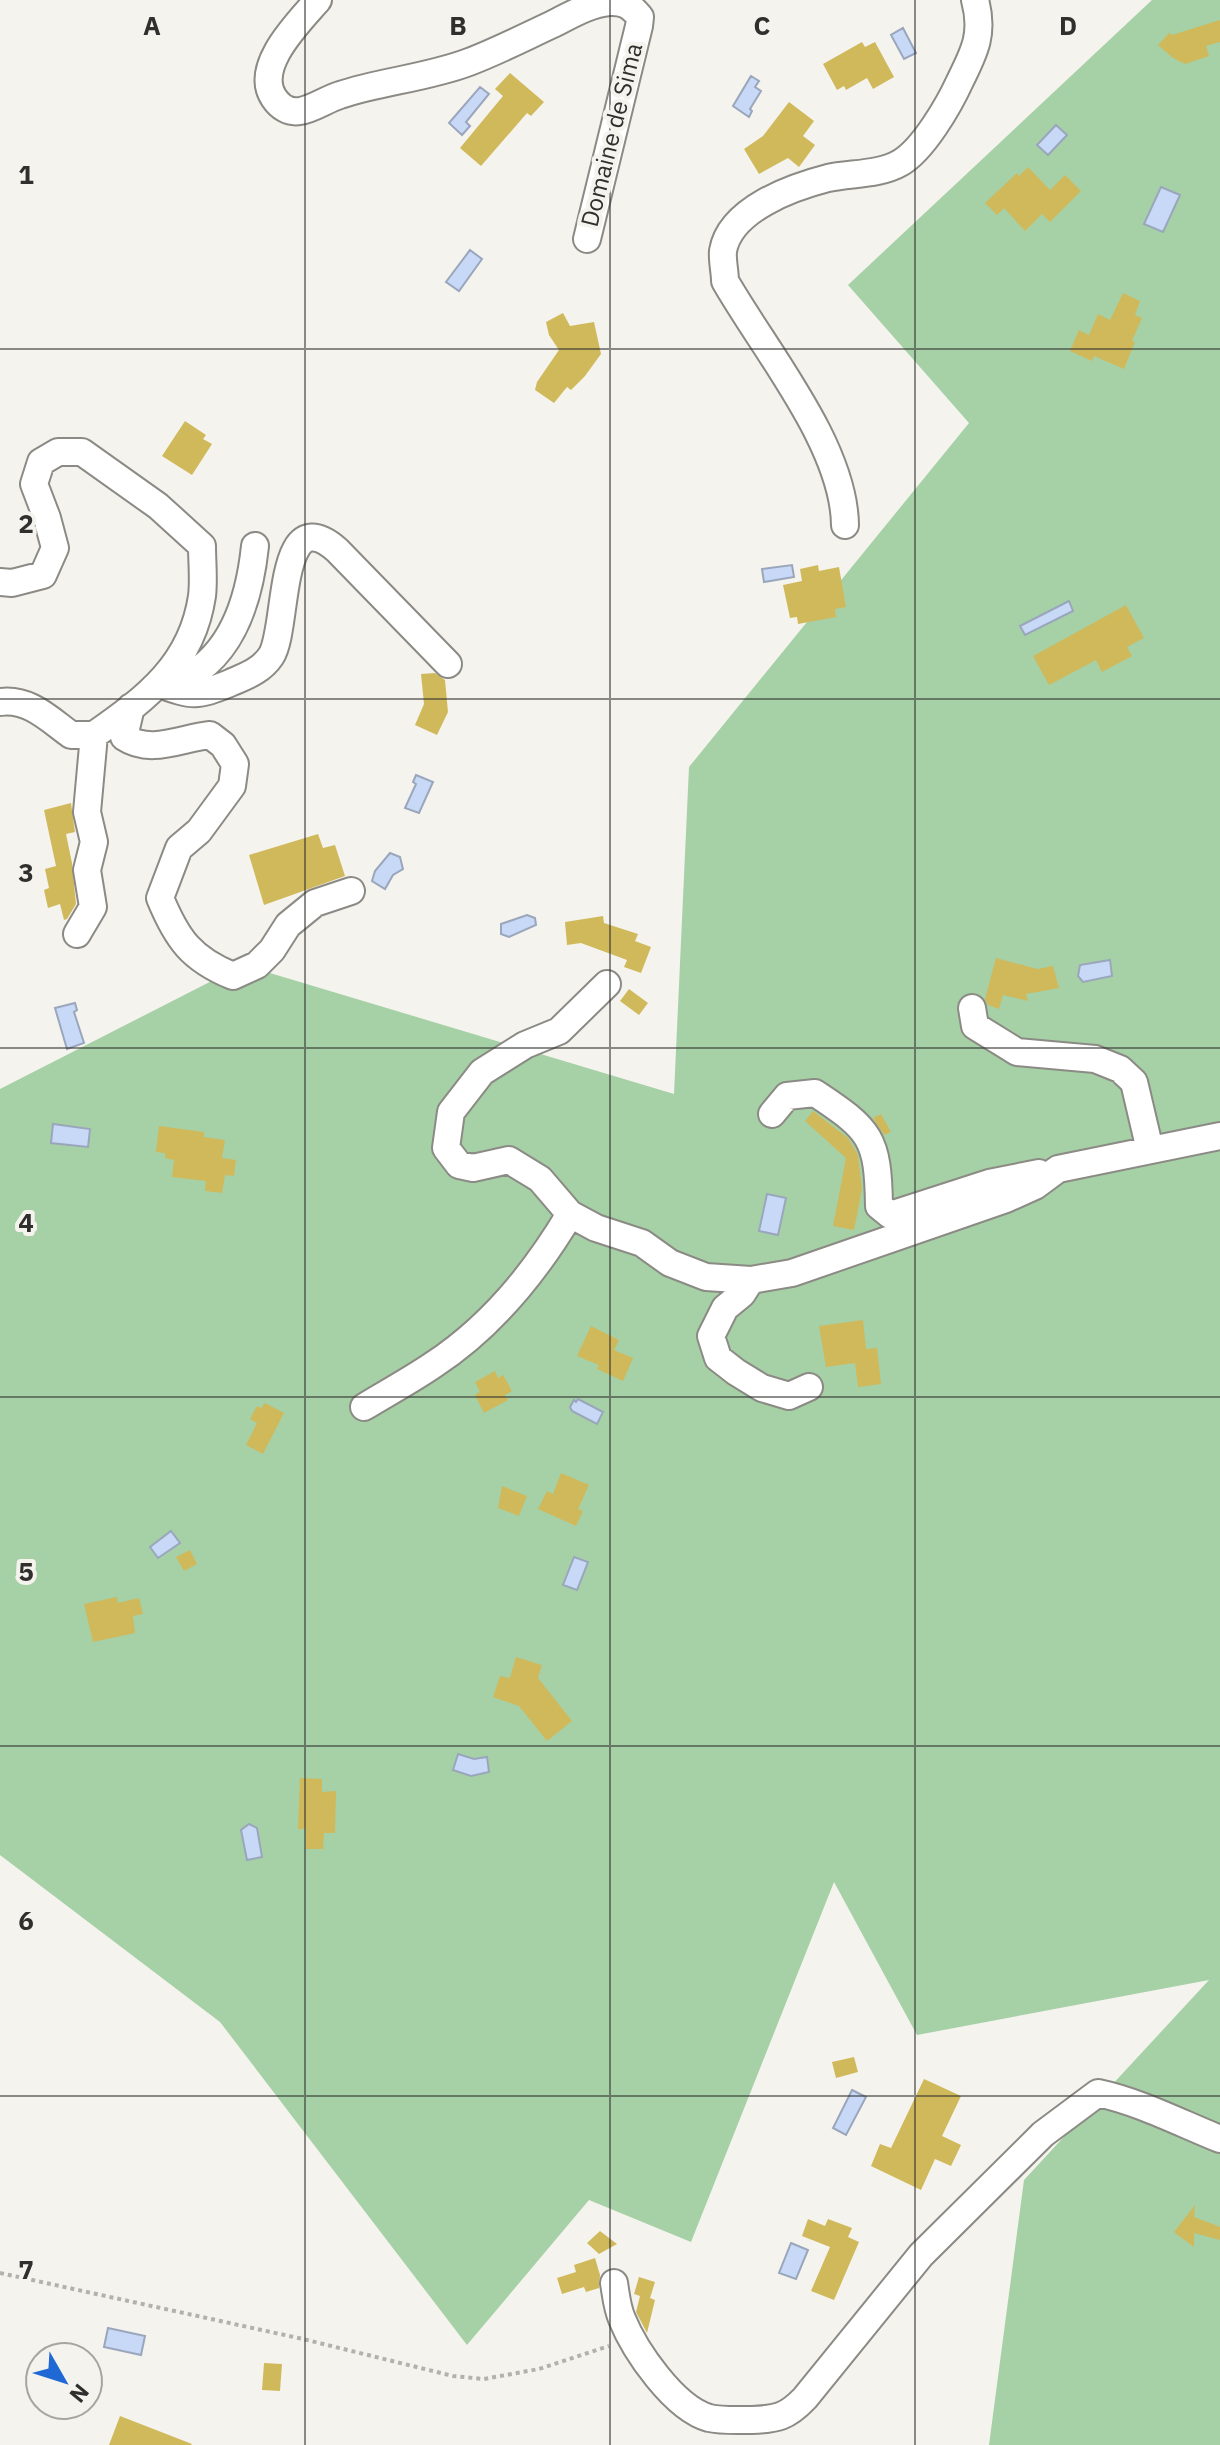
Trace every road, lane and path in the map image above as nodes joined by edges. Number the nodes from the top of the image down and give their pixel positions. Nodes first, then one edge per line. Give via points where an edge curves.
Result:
1 (318, 0) edge
2 (975, 0) edge
3 (587, 239) dead end
4 (845, 525) dead end
5 (255, 546) dead end
6 (0, 582) edge
7 (448, 664) dead end
8 (159, 684) junction
9 (0, 702) edge
10 (126, 712) junction
11 (94, 735) junction
12 (351, 891) dead end
13 (77, 934) dead end
14 (607, 984) dead end
15 (972, 1008) dead end
16 (772, 1114) dead end
17 (1220, 1136) edge
18 (1150, 1150) junction
19 (1058, 1169) junction
20 (570, 1214) junction
21 (751, 1280) junction
22 (809, 1387) dead end
23 (364, 1407) dead end
24 (1220, 2139) edge
25 (0, 2273) edge
26 (614, 2283) dead end
27 (632, 2339) junction

1 - 3 street, Domaine de Sima via 272,61 267,78 278,104 288,110 444,71 583,9 608,2 632,7 640,17 639,26
2 - 4 street via 981,21 975,50 951,100 911,156 896,165 830,177 763,201 735,226 723,250 725,281 833,463 845,502
5 - 8 street via 247,596 224,641 188,676
6 - 8 street via 43,575 55,548 34,484 41,462 58,452 82,452 158,506 202,546 202,595 190,643
7 - 8 street via 337,550 310,537 296,545 287,567 278,639 258,671 188,695
8 - 10 street
9 - 11 street via 15,700 40,711 71,735
10 - 11 street
10 - 12 street via 124,737 134,744 163,746 210,735 235,764 232,786 199,831 179,848 160,898 173,931 191,952 233,976 257,965 288,925 315,903
11 - 13 street via 87,812 94,842 87,870 93,907
14 - 20 street via 559,1031 482,1072 451,1112 446,1148 459,1165 473,1168 509,1160 540,1179
15 - 18 street via 975,1026 1017,1052 1095,1059 1120,1069 1134,1082
16 - 19 street via 787,1096 815,1093 863,1128 874,1146 879,1206 890,1215 989,1183
17 - 18 street
18 - 19 street
19 - 21 street via 1035,1186 958,1218 792,1273
20 - 21 street via 706,1277
20 - 23 street via 542,1261 495,1314 436,1364
21 - 22 street via 725,1308 711,1336 718,1358 762,1388 789,1396
24 - 27 street via 1127,2099 1098,2093 1043,2134 921,2255 791,2413 771,2419 707,2418 671,2393
25 - 27 path via 469,2378 539,2369
26 - 27 street via 620,2315

